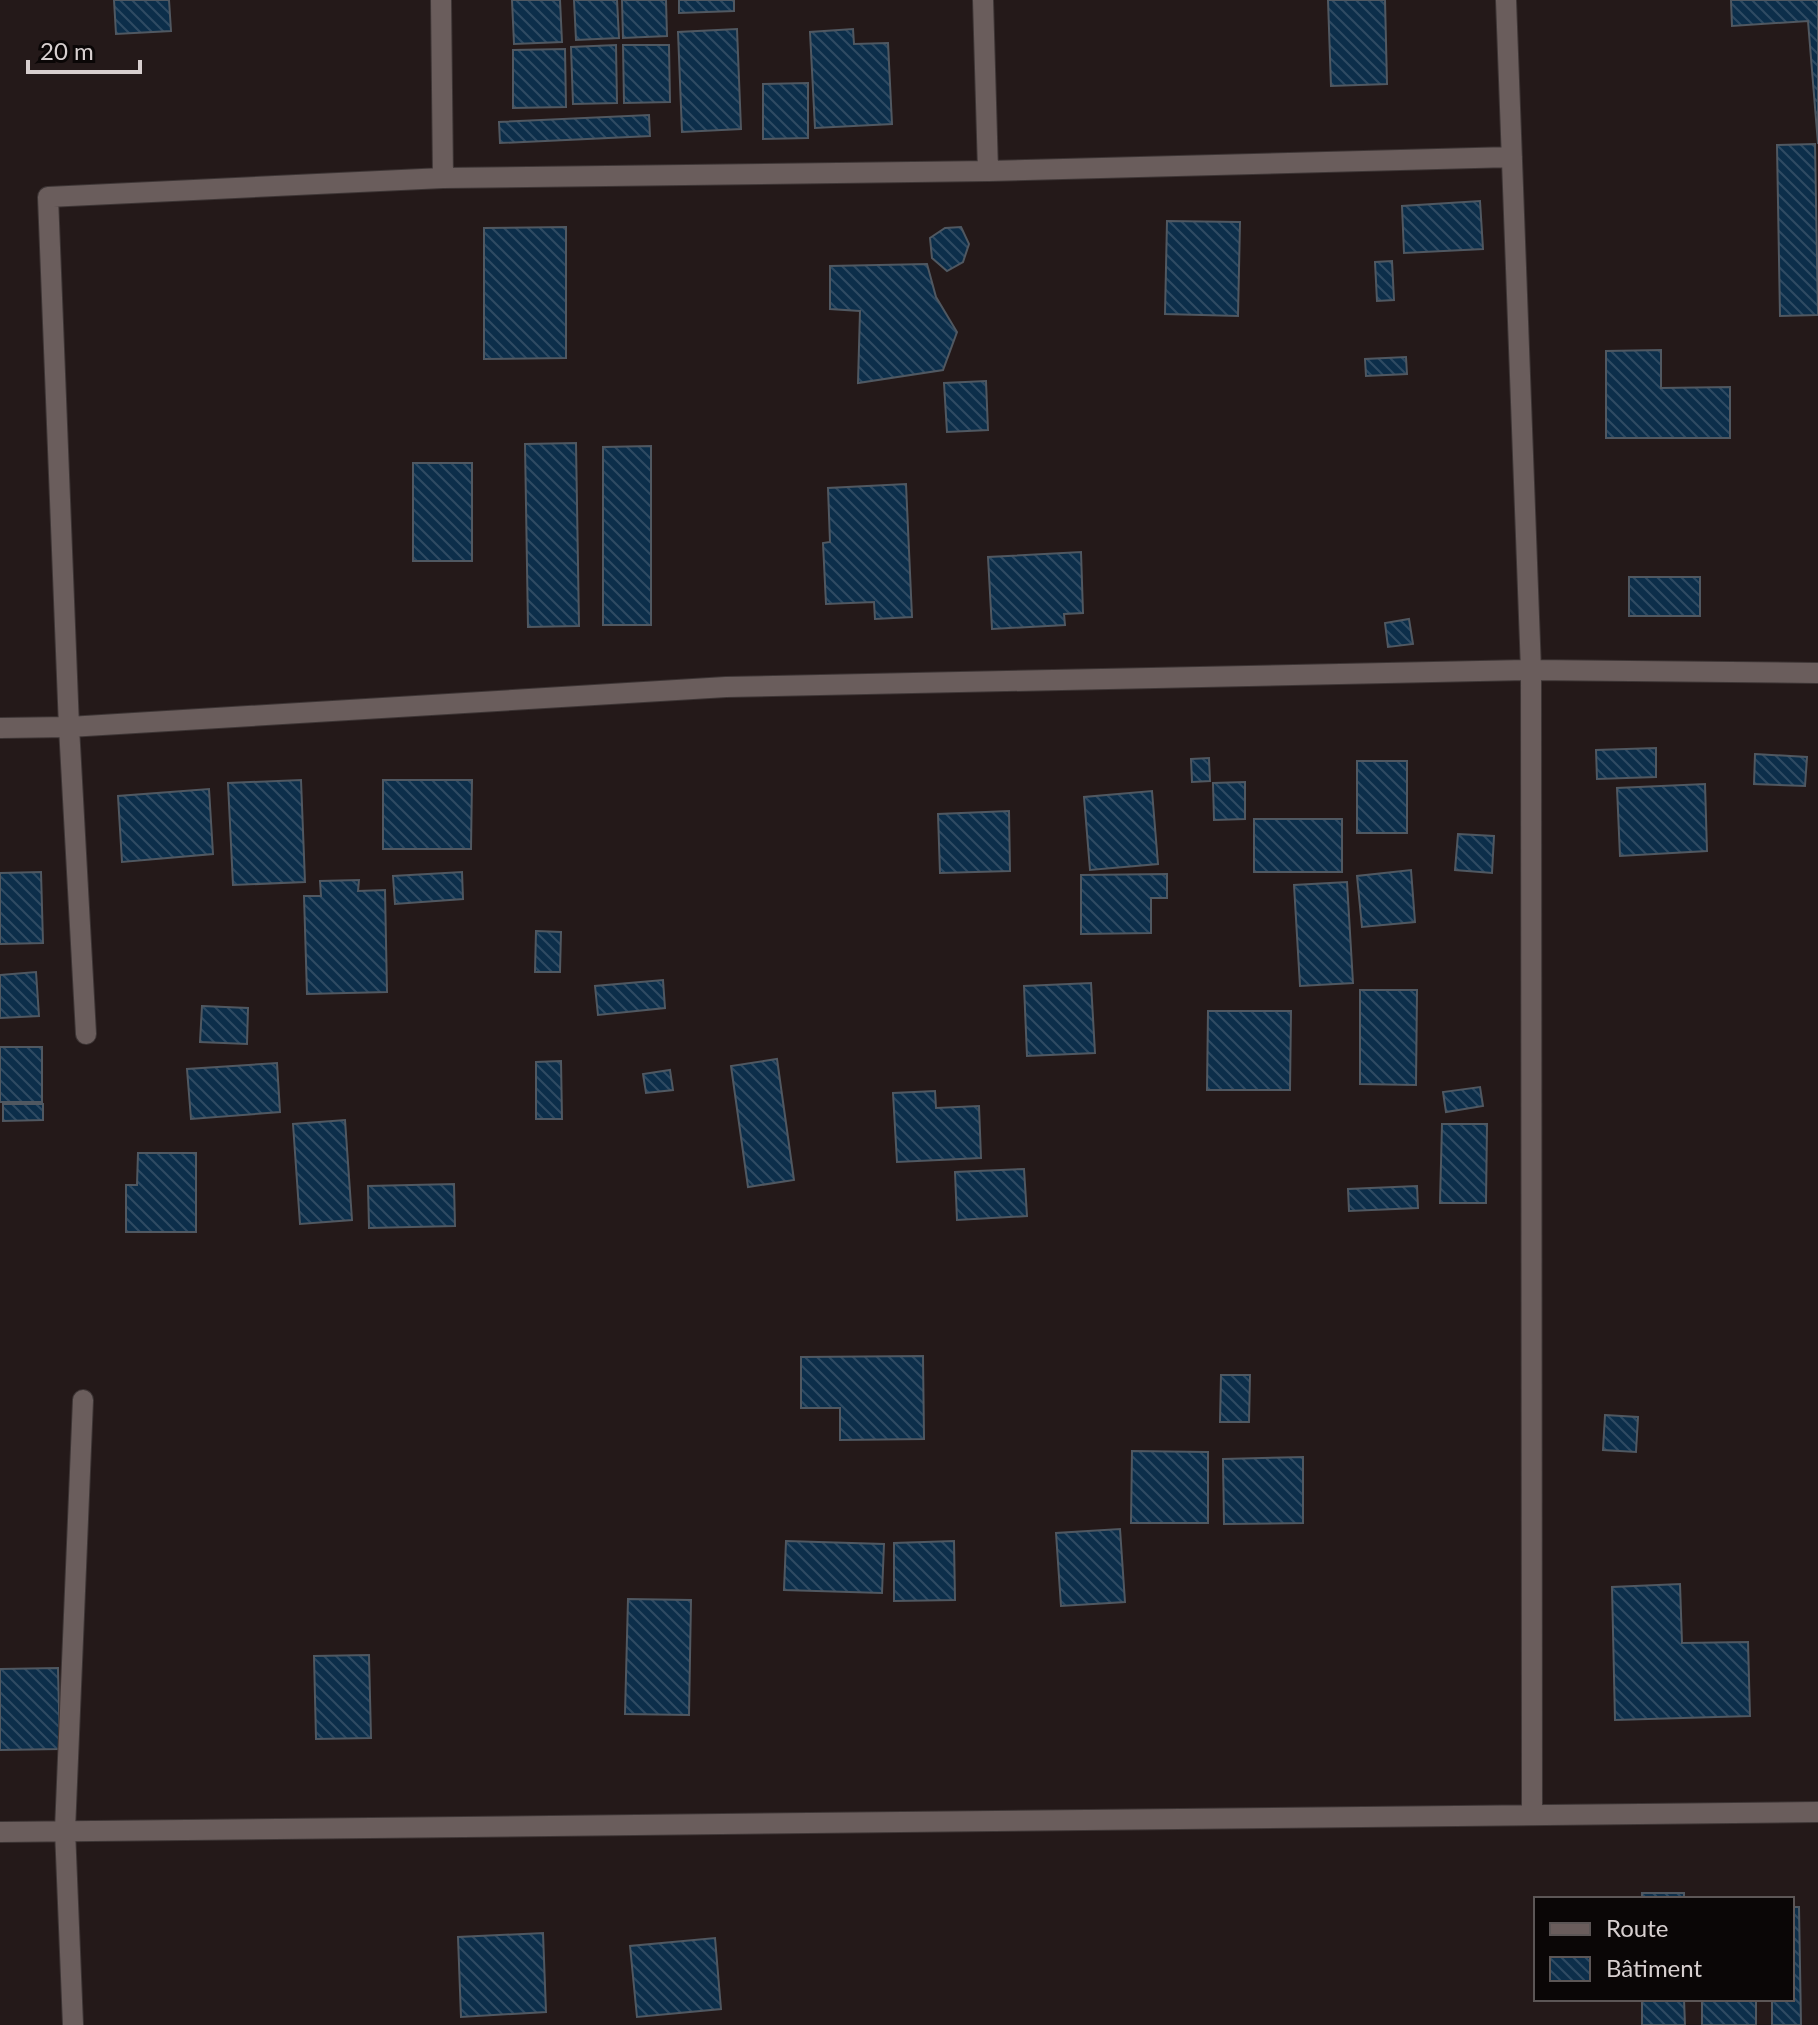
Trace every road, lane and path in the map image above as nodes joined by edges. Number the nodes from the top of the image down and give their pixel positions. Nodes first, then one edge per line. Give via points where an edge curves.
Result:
1 (441, 0) edge
2 (983, 0) edge
3 (1506, 0) edge
4 (1512, 157) junction
5 (988, 171) junction
6 (443, 178) junction
7 (1531, 670) junction
8 (1818, 673) edge
9 (69, 727) junction
10 (0, 728) edge
11 (86, 1034) dead end
12 (83, 1400) dead end
13 (1818, 1812) edge
14 (1532, 1815) junction
15 (65, 1830) junction
16 (0, 1832) edge
17 (73, 2025) edge

1 - 6 street
2 - 5 street
3 - 4 street
4 - 5 street
4 - 7 street
5 - 6 street
6 - 9 street via 48,197
7 - 8 street
7 - 9 street via 726,687
7 - 14 street
9 - 10 street
9 - 11 street
12 - 15 street
13 - 14 street
14 - 15 street
15 - 16 street
15 - 17 street

